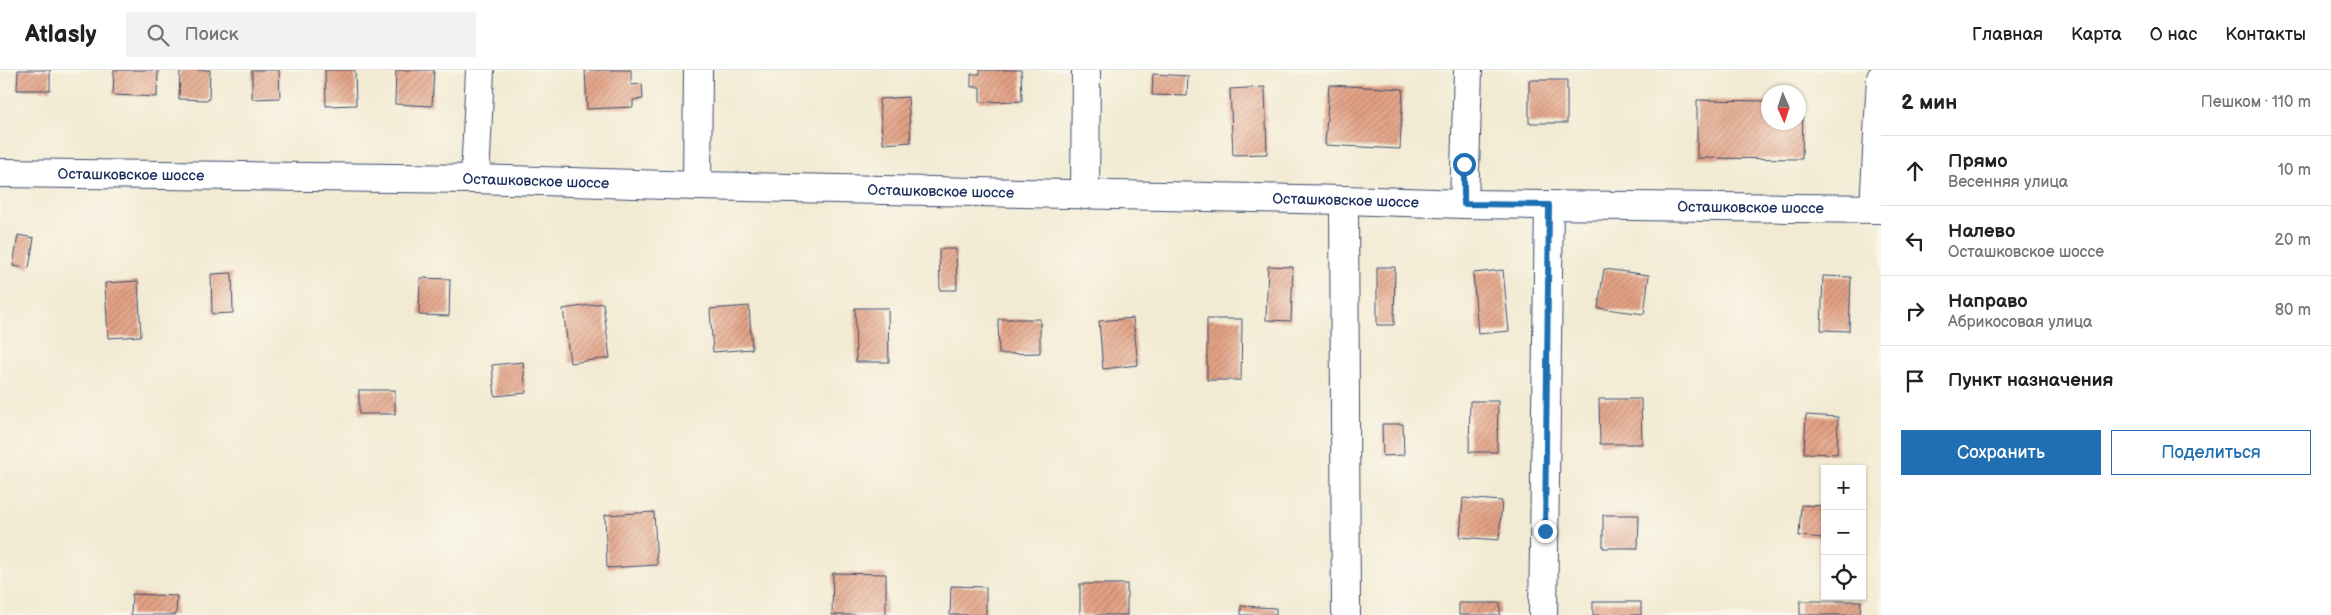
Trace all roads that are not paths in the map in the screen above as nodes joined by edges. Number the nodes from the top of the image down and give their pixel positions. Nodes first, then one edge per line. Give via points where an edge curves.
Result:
1 (480, 70) edge
2 (698, 70) edge
3 (1086, 70) edge
4 (1468, 70) edge
5 (1881, 78) edge
6 (0, 173) edge
7 (475, 179) junction
8 (697, 186) junction
9 (1085, 195) junction
10 (1344, 200) junction
11 (1464, 204) junction
12 (1549, 205) junction
13 (1878, 209) edge
14 (1346, 615) edge
15 (1543, 615) edge

1 - 7 street
2 - 8 street
3 - 9 street
4 - 11 street
5 - 13 street
6 - 7 street, Осташковское шоссе
7 - 8 street, Осташковское шоссе
8 - 9 street, Осташковское шоссе
9 - 10 street, Осташковское шоссе
10 - 11 street, Осташковское шоссе
10 - 14 street
11 - 12 street, Осташковское шоссе
12 - 13 street, Осташковское шоссе
12 - 15 street

